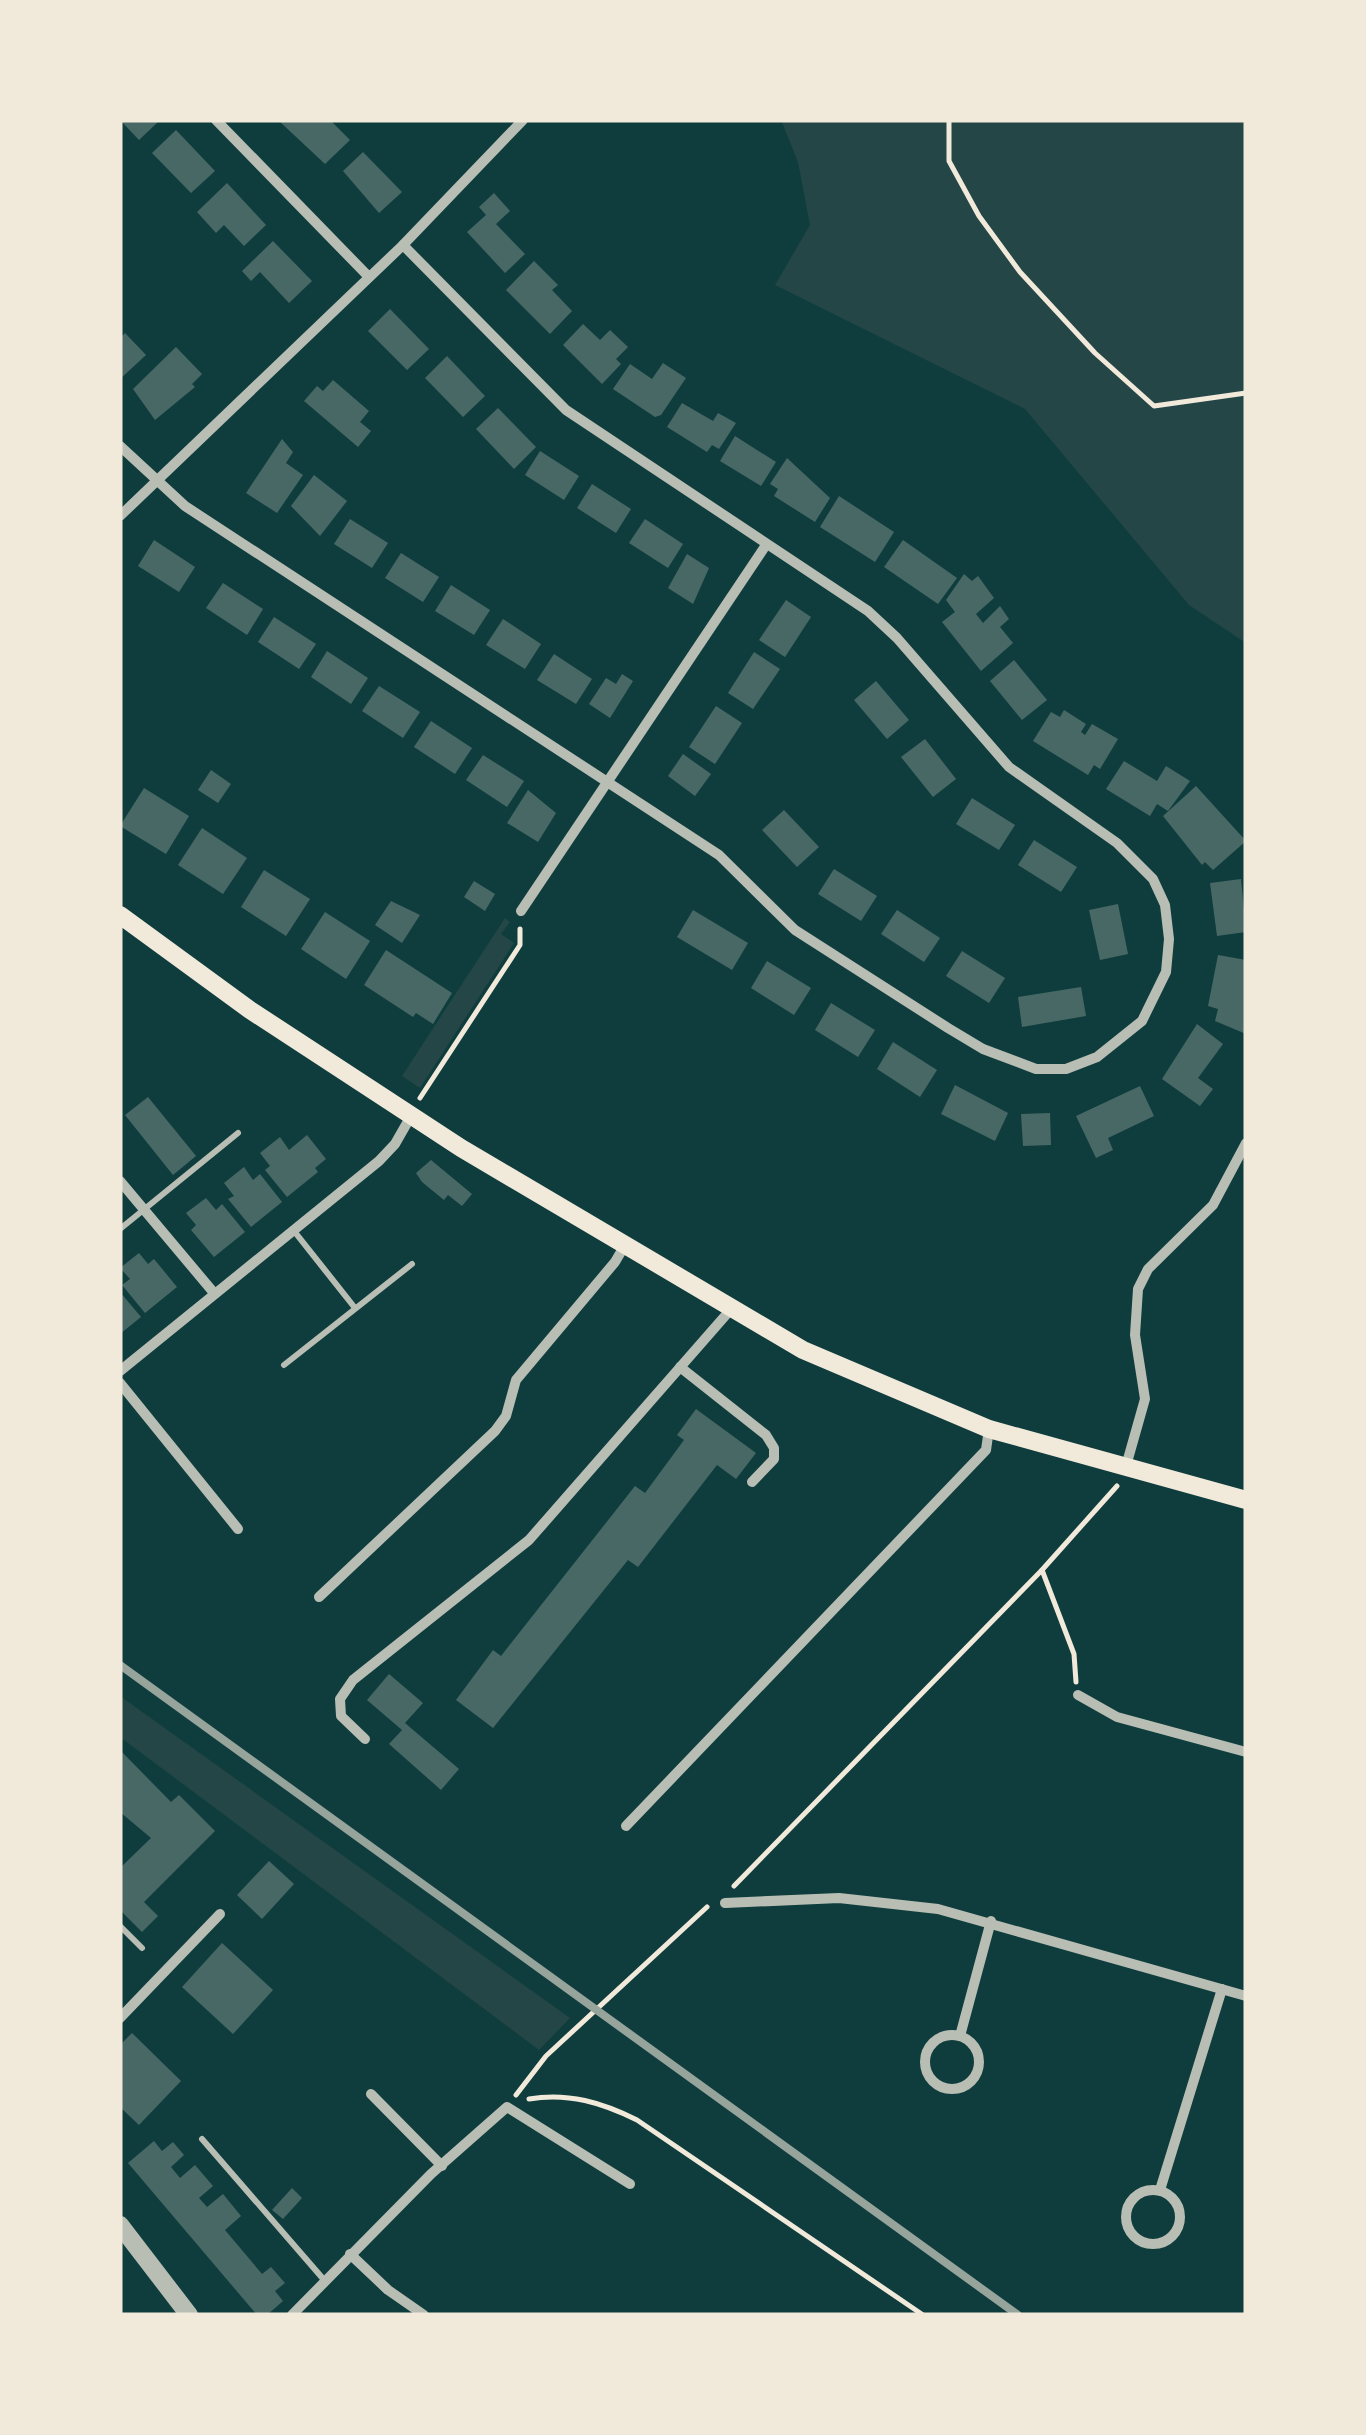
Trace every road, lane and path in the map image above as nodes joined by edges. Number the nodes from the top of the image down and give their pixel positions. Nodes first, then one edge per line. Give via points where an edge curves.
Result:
1 (216, 120) edge
2 (523, 120) edge
3 (949, 120) edge
4 (404, 245) junction
5 (368, 275) junction
6 (1246, 393) edge
7 (120, 446) edge
8 (155, 482) junction
9 (120, 516) edge
10 (766, 545) junction
11 (605, 780) junction
12 (521, 911) joint
13 (120, 914) edge
14 (410, 1116) junction
15 (238, 1134) dead end
16 (1246, 1144) edge
17 (120, 1180) edge
18 (144, 1210) junction
19 (120, 1230) edge
20 (293, 1230) junction
21 (625, 1245) junction
22 (412, 1264) dead end
23 (214, 1293) junction
24 (355, 1308) junction
25 (732, 1308) junction
26 (284, 1365) dead end
27 (680, 1367) junction
28 (120, 1370) edge
29 (120, 1384) edge
30 (989, 1429) junction
31 (1126, 1466) junction
32 (752, 1482) dead end
33 (1246, 1500) edge
34 (238, 1529) dead end
35 (1042, 1570) junction
36 (319, 1598) dead end
37 (1078, 1695) joint
38 (365, 1739) dead end
39 (1246, 1752) edge
40 (626, 1826) dead end
41 (722, 1899) junction
42 (220, 1914) dead end
43 (991, 1922) junction
44 (120, 1926) edge
45 (142, 1948) dead end
46 (1222, 1989) junction
47 (1246, 1996) edge
48 (120, 2018) edge
49 (960, 2036) junction
50 (371, 2094) dead end
51 (508, 2107) junction
52 (202, 2139) dead end
53 (442, 2166) junction
54 (630, 2184) dead end
55 (1160, 2190) junction
56 (120, 2225) edge
57 (350, 2254) junction
58 (326, 2280) junction
59 (187, 2314) edge
60 (292, 2315) edge
61 (424, 2315) edge
62 (923, 2315) edge

1 - 5 street
2 - 4 street
3 - 6 path via 949,160 979,216 1095,353 1154,406
4 - 5 street
4 - 10 street via 566,410
5 - 8 street
7 - 8 street
8 - 9 street
8 - 11 street
10 - 11 street
10 - 11 street via 868,611 1009,768 1118,843 1153,880 1170,939 1166,972 1142,1021 1113,1047 1066,1069 1036,1069 982,1049 812,942 719,855
11 - 12 street
12 - 14 path via 520,944
13 - 14 main road
14 - 20 street via 388,1152
14 - 21 main road
15 - 18 lane
16 - 31 street via 1213,1205 1148,1270 1138,1289 1135,1335 1146,1398
17 - 18 street
18 - 19 lane
18 - 23 street
20 - 23 street
20 - 24 lane
21 - 25 main road
21 - 36 street via 516,1380 495,1431
22 - 24 lane
23 - 28 street
24 - 26 lane
25 - 27 street
25 - 30 main road via 803,1350
27 - 32 street via 766,1435 774,1459
27 - 38 street via 503,1565 352,1680 340,1700 340,1716
29 - 34 street
30 - 31 main road
30 - 40 street via 986,1450
31 - 33 main road
31 - 35 path via 1110,1499
35 - 37 path via 1074,1654
35 - 41 path
37 - 39 street via 1118,1717
41 - 43 street via 886,1901
41 - 51 path via 546,2056
42 - 48 street
43 - 46 street
43 - 49 street
44 - 45 lane
46 - 47 street
46 - 55 street
49 - 49 street via 974,2047 979,2065 964,2086 946,2088 927,2072 926,2055 935,2041
50 - 53 street
51 - 53 street
51 - 54 street
51 - 62 path via 542,2096 568,2097 637,2120
52 - 58 lane
53 - 57 street
55 - 55 street via 1174,2199 1180,2224 1172,2238 1147,2244 1131,2234 1126,2216 1141,2192
56 - 59 street
57 - 58 street
57 - 61 street
58 - 60 street

